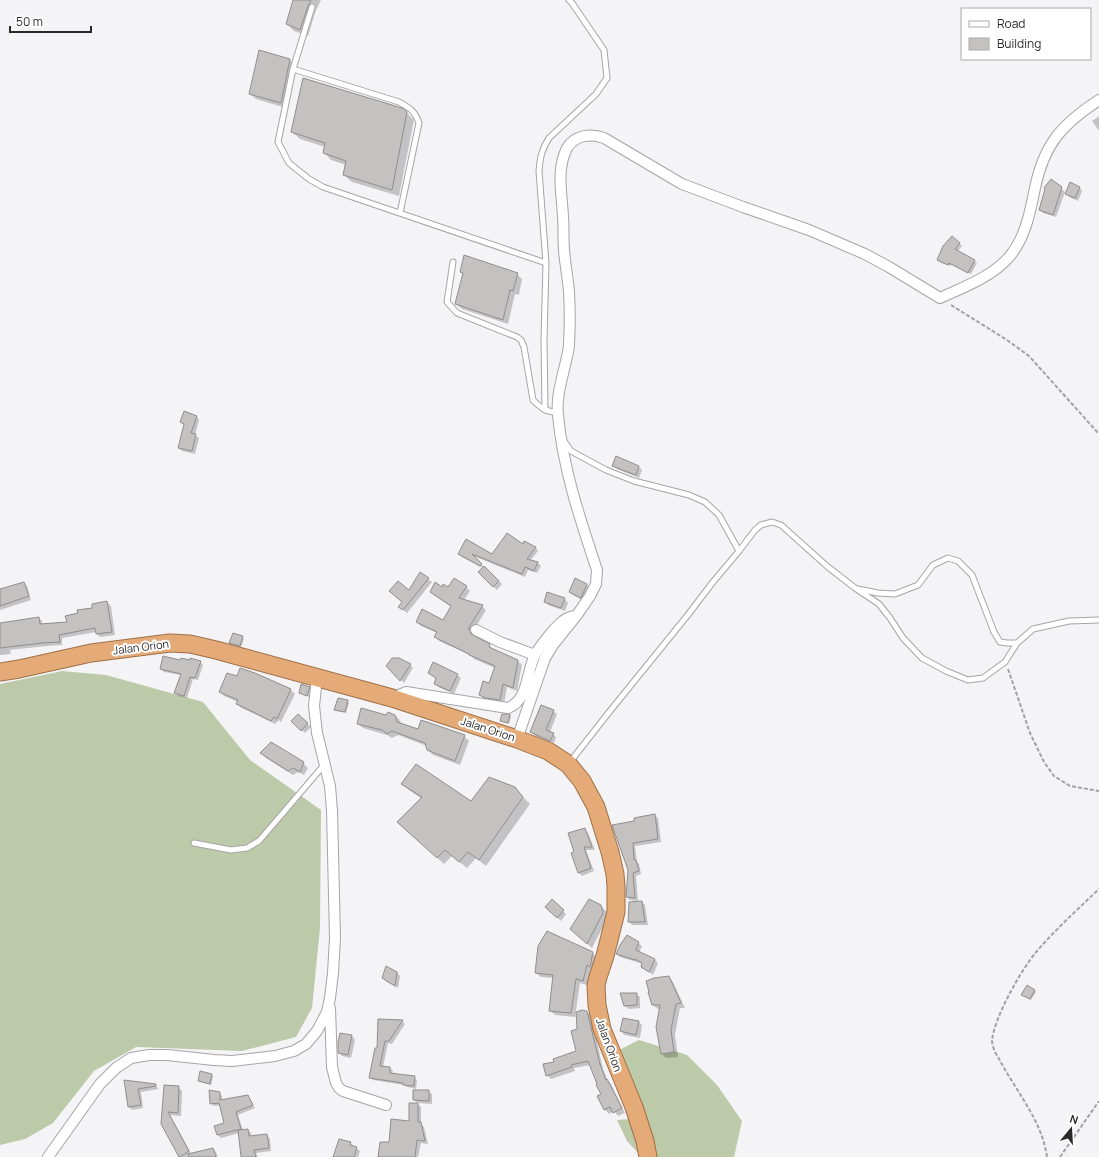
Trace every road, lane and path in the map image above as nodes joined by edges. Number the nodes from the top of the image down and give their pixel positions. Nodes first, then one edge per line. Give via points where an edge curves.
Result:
1 (569, 0) edge
2 (312, 7) dead end
3 (293, 69) junction
4 (1099, 100) edge
5 (400, 213) junction
6 (453, 262) dead end
7 (546, 263) junction
8 (940, 298) junction
9 (545, 410) junction
10 (558, 413) junction
11 (1099, 434) edge
12 (560, 437) junction
13 (739, 551) junction
14 (856, 588) junction
15 (577, 615) junction
16 (1099, 620) edge
17 (476, 630) dead end
18 (1017, 643) junction
19 (535, 655) junction
20 (1005, 662) junction
21 (0, 672) edge
22 (317, 678) junction
23 (392, 698) junction
24 (517, 738) junction
25 (568, 764) junction
26 (324, 765) junction
27 (1099, 791) edge
28 (194, 843) dead end
29 (1099, 889) edge
30 (330, 998) junction
31 (1099, 1101) edge
32 (386, 1105) dead end
33 (48, 1157) edge
34 (648, 1157) edge
35 (1047, 1157) edge
36 (1060, 1157) edge

1 - 7 lane via 604,50 607,78 596,94 549,138 540,158
2 - 3 lane
3 - 5 lane via 278,142 289,163 323,187
3 - 5 lane via 399,102 409,107 416,115 419,123
4 - 8 street via 1078,114 1056,135 1049,147 1038,173 1025,231 1011,254 985,276
5 - 7 lane
6 - 9 lane via 447,302 456,313 521,340 533,400
7 - 9 lane
8 - 10 street via 865,254 809,230 682,184 604,138 596,135 578,138 567,150 560,173 569,293 569,346 558,395
8 - 11 path via 1029,356
9 - 10 lane
10 - 12 street
12 - 13 lane via 571,451 606,470 704,502 719,514
12 - 15 street via 579,515 597,570 596,584
13 - 14 lane via 755,530 772,522 781,525
13 - 25 lane
14 - 18 lane via 895,594 918,585 933,565 948,558 958,561 972,575 1000,642
14 - 20 lane via 879,604 903,638 922,658 946,671 968,680 983,678
15 - 19 street via 562,621
15 - 24 street via 545,658
16 - 18 lane via 1069,621 1033,629
17 - 19 street
18 - 20 lane
19 - 23 street via 519,700 508,708 406,692
20 - 27 path via 1030,733 1054,776 1070,786
21 - 22 highway, Jalan Orion via 91,653 170,643 190,644 216,650
22 - 23 highway, Jalan Orion
22 - 26 street via 314,706
23 - 24 highway, Jalan Orion
24 - 25 highway, Jalan Orion via 548,751
25 - 34 highway, Jalan Orion via 582,781 596,807 615,874 616,912 598,977 597,1005 602,1029 634,1107
26 - 28 lane via 259,841 247,848 231,850
26 - 30 street via 330,786 332,811 335,938
29 - 35 path via 1036,952 1024,968 997,1023 992,1042 997,1056 1038,1125
30 - 32 street via 332,1067 336,1083 343,1091
30 - 33 street via 327,1012 317,1031 306,1044 294,1051 232,1061 167,1055 131,1058 100,1084
31 - 36 path

